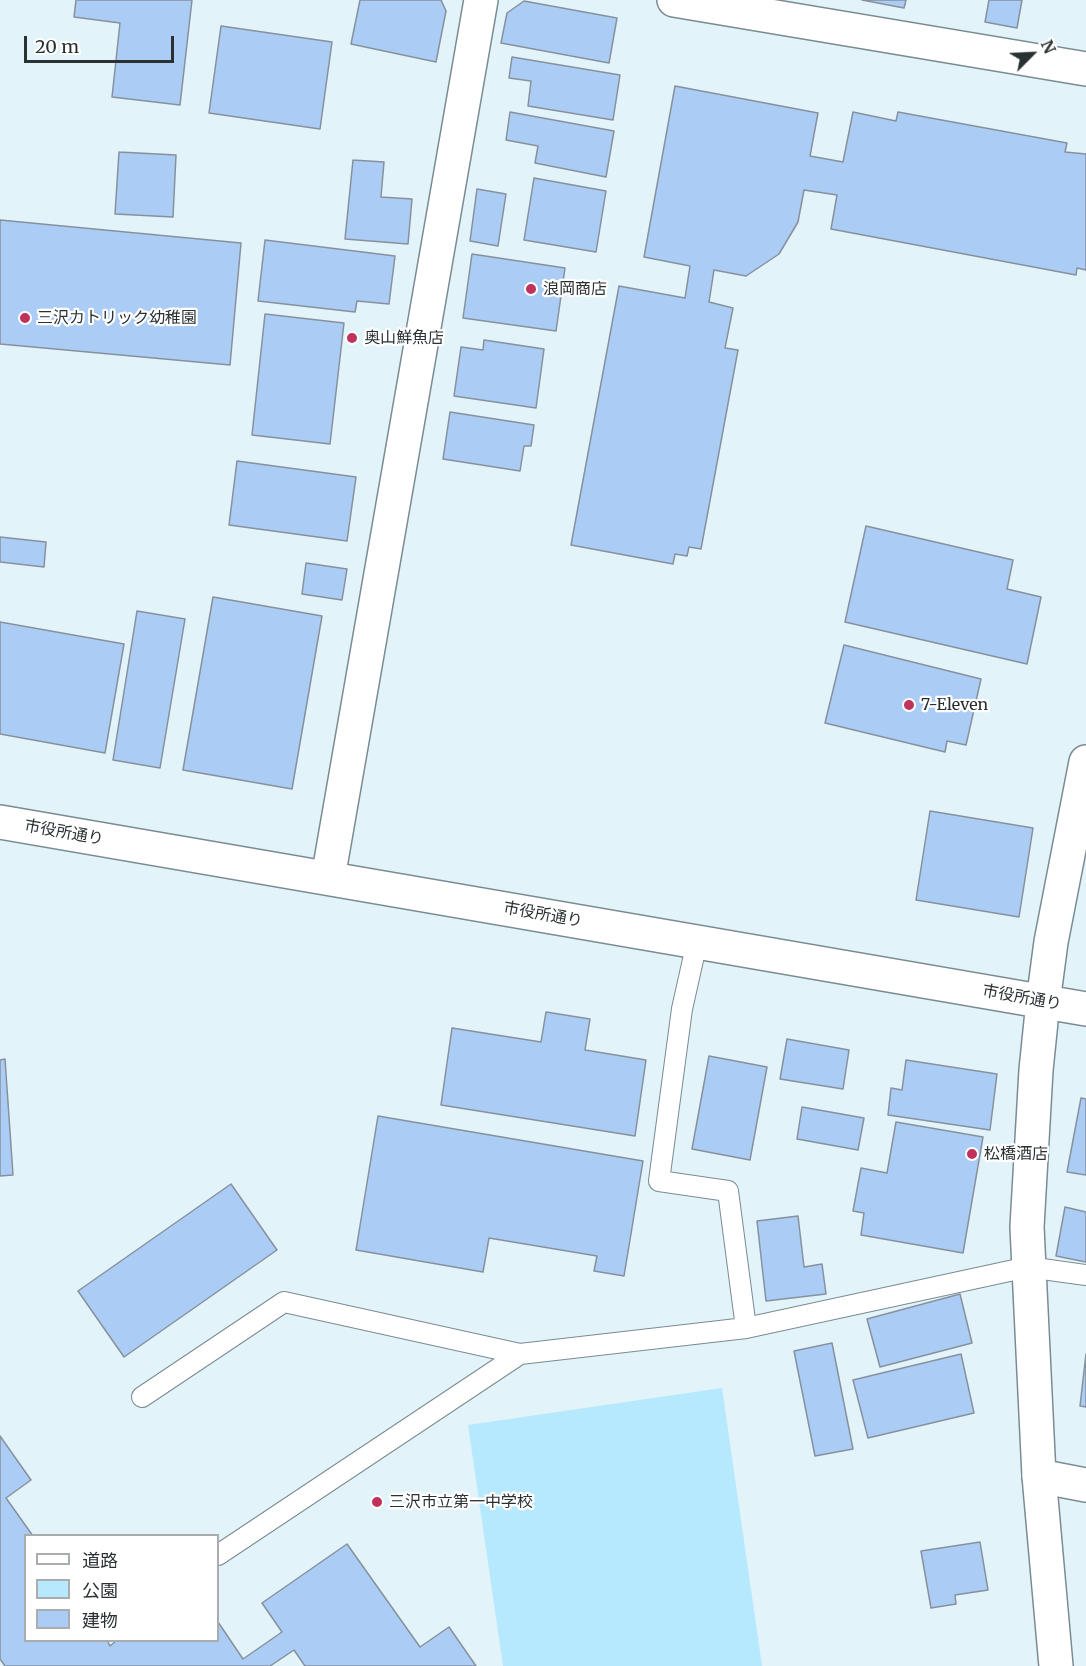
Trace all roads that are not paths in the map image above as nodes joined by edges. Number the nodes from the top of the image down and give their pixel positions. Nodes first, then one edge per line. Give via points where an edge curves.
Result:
1 (481, 0) edge
2 (674, 0) edge
3 (1086, 69) edge
4 (1086, 762) edge
5 (0, 822) edge
6 (328, 878) junction
7 (697, 942) junction
8 (1043, 1002) junction
9 (1086, 1009) edge
10 (1028, 1267) junction
11 (1086, 1275) edge
12 (746, 1328) junction
13 (520, 1354) junction
14 (142, 1397) dead end
15 (1039, 1476) junction
16 (1086, 1485) edge
17 (219, 1554) edge
18 (1056, 1666) edge

1 - 6 street
2 - 3 street
4 - 8 street
5 - 6 street, 市役所通り
6 - 7 street, 市役所通り
7 - 8 street, 市役所通り
7 - 12 lane via 682,1010 658,1181 728,1191
8 - 9 street, 市役所通り
8 - 10 street via 1027,1227
10 - 11 lane
10 - 12 lane
10 - 15 street
12 - 13 lane
13 - 14 lane via 284,1302
13 - 17 lane
15 - 16 street
15 - 18 street

